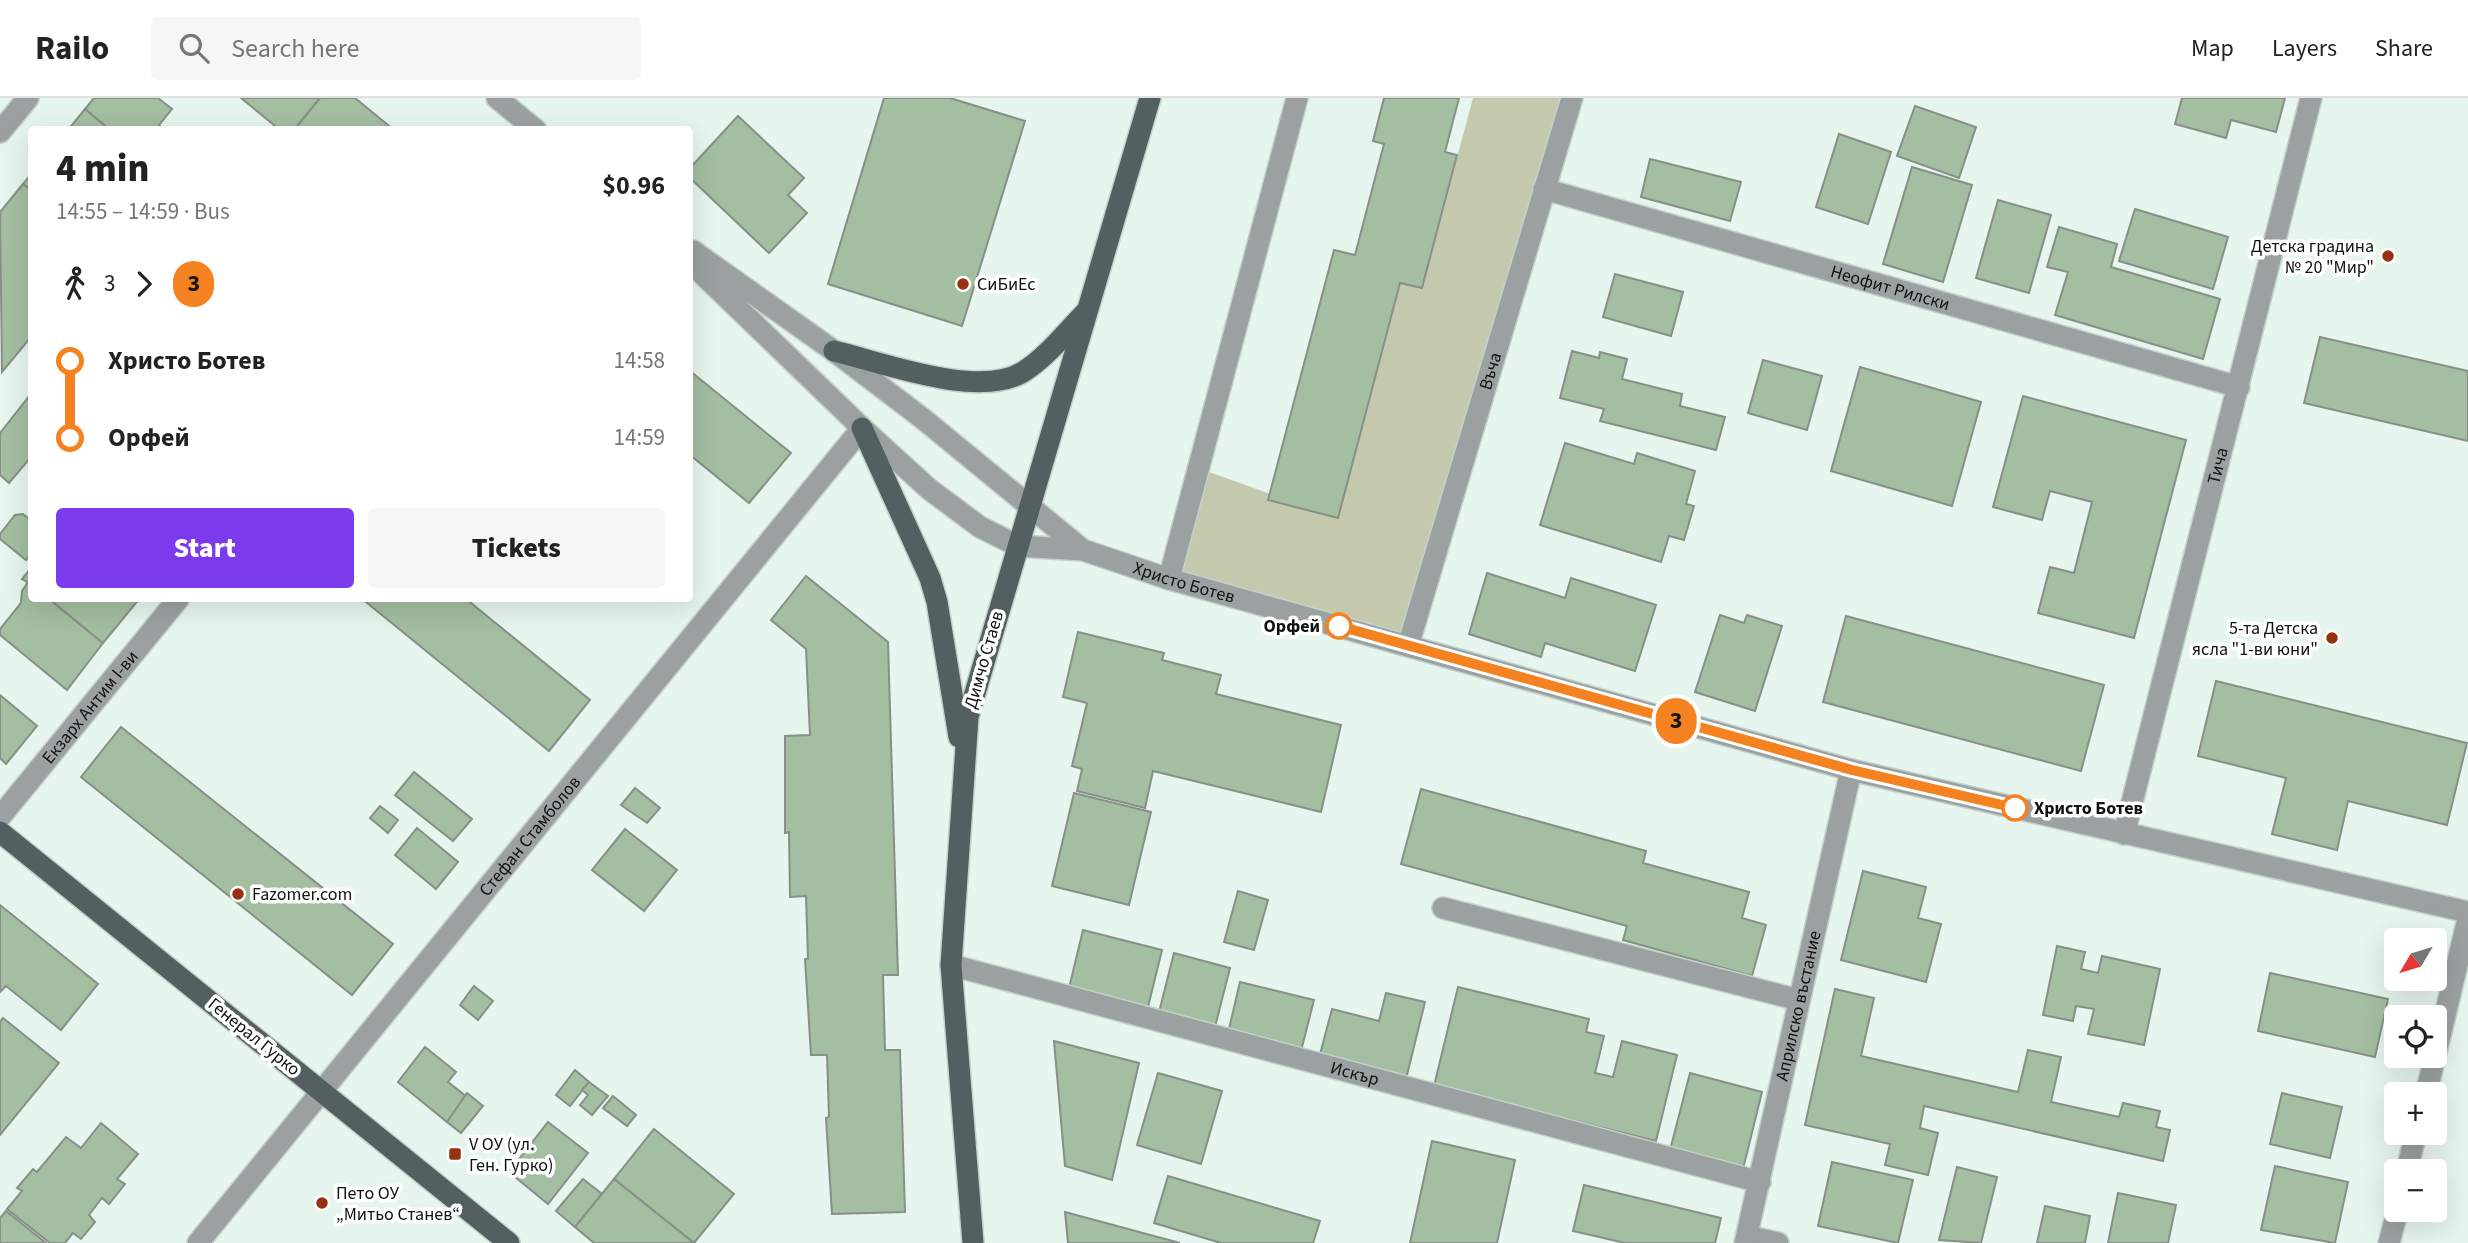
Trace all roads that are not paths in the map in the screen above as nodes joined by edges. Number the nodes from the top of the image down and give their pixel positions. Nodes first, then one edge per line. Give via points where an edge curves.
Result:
1 (28, 98) edge
2 (497, 98) edge
3 (1150, 98) edge
4 (1297, 98) edge
5 (1572, 98) edge
6 (2311, 98) edge
7 (531, 126) edge
8 (0, 132) edge
9 (1544, 189) junction
10 (693, 250) edge
11 (693, 265) edge
12 (1087, 310) junction
13 (834, 351) junction
14 (2239, 387) junction
15 (862, 428) junction
16 (1029, 506) junction
17 (1018, 546) junction
18 (1083, 550) junction
19 (1169, 579) junction
20 (176, 602) edge
21 (1408, 646) junction
22 (963, 760) junction
23 (1852, 770) junction
24 (0, 817) edge
25 (0, 832) edge
26 (2124, 834) junction
27 (1443, 908) dead end
28 (2468, 912) edge
29 (2468, 919) edge
30 (951, 965) junction
31 (1799, 1000) junction
32 (2429, 1082) edge
33 (321, 1092) junction
34 (1760, 1182) junction
35 (2395, 1222) edge
36 (1746, 1240) edge
37 (198, 1243) edge
38 (509, 1243) edge
39 (973, 1243) edge
40 (1778, 1243) edge
41 (2389, 1243) edge

1 - 8 street
2 - 7 street
3 - 12 main road, Димчо Стаев
4 - 19 street
5 - 9 street, Въча
6 - 14 street, Тича
9 - 14 street, Неофит Рилски
9 - 21 street, Въча
10 - 13 street, Христо Ботев
11 - 15 street, Христо Ботев
12 - 13 main road via 1035,363 993,383 956,380
12 - 16 main road, Димчо Стаев
13 - 16 street, Христо Ботев
14 - 26 street, Тича
15 - 17 street, Христо Ботев via 956,510
15 - 22 main road via 930,578
15 - 33 street, Стефан Стамболов
16 - 17 main road, Димчо Стаев
16 - 18 street, Христо Ботев
17 - 18 street, Христо Ботев
17 - 22 main road, Димчо Стаев via 981,666
18 - 19 street, Христо Ботев
19 - 21 street, Христо Ботев
20 - 24 street, Екзарх Антим I-ви
21 - 23 street, Христо Ботев
22 - 30 main road, Димчо Стаев
23 - 26 street, Христо Ботев
23 - 31 street, Априлско въстание
25 - 33 main road, Генерал Гурко
26 - 28 street, Христо Ботев
27 - 31 street
29 - 32 street
30 - 34 street, Искър
30 - 39 main road, Димчо Стаев
31 - 34 street, Априлско въстание
33 - 37 street, Стефан Стамболов
33 - 38 main road, Генерал Гурко
34 - 36 street, Априлско въстание
35 - 41 street
36 - 40 street

